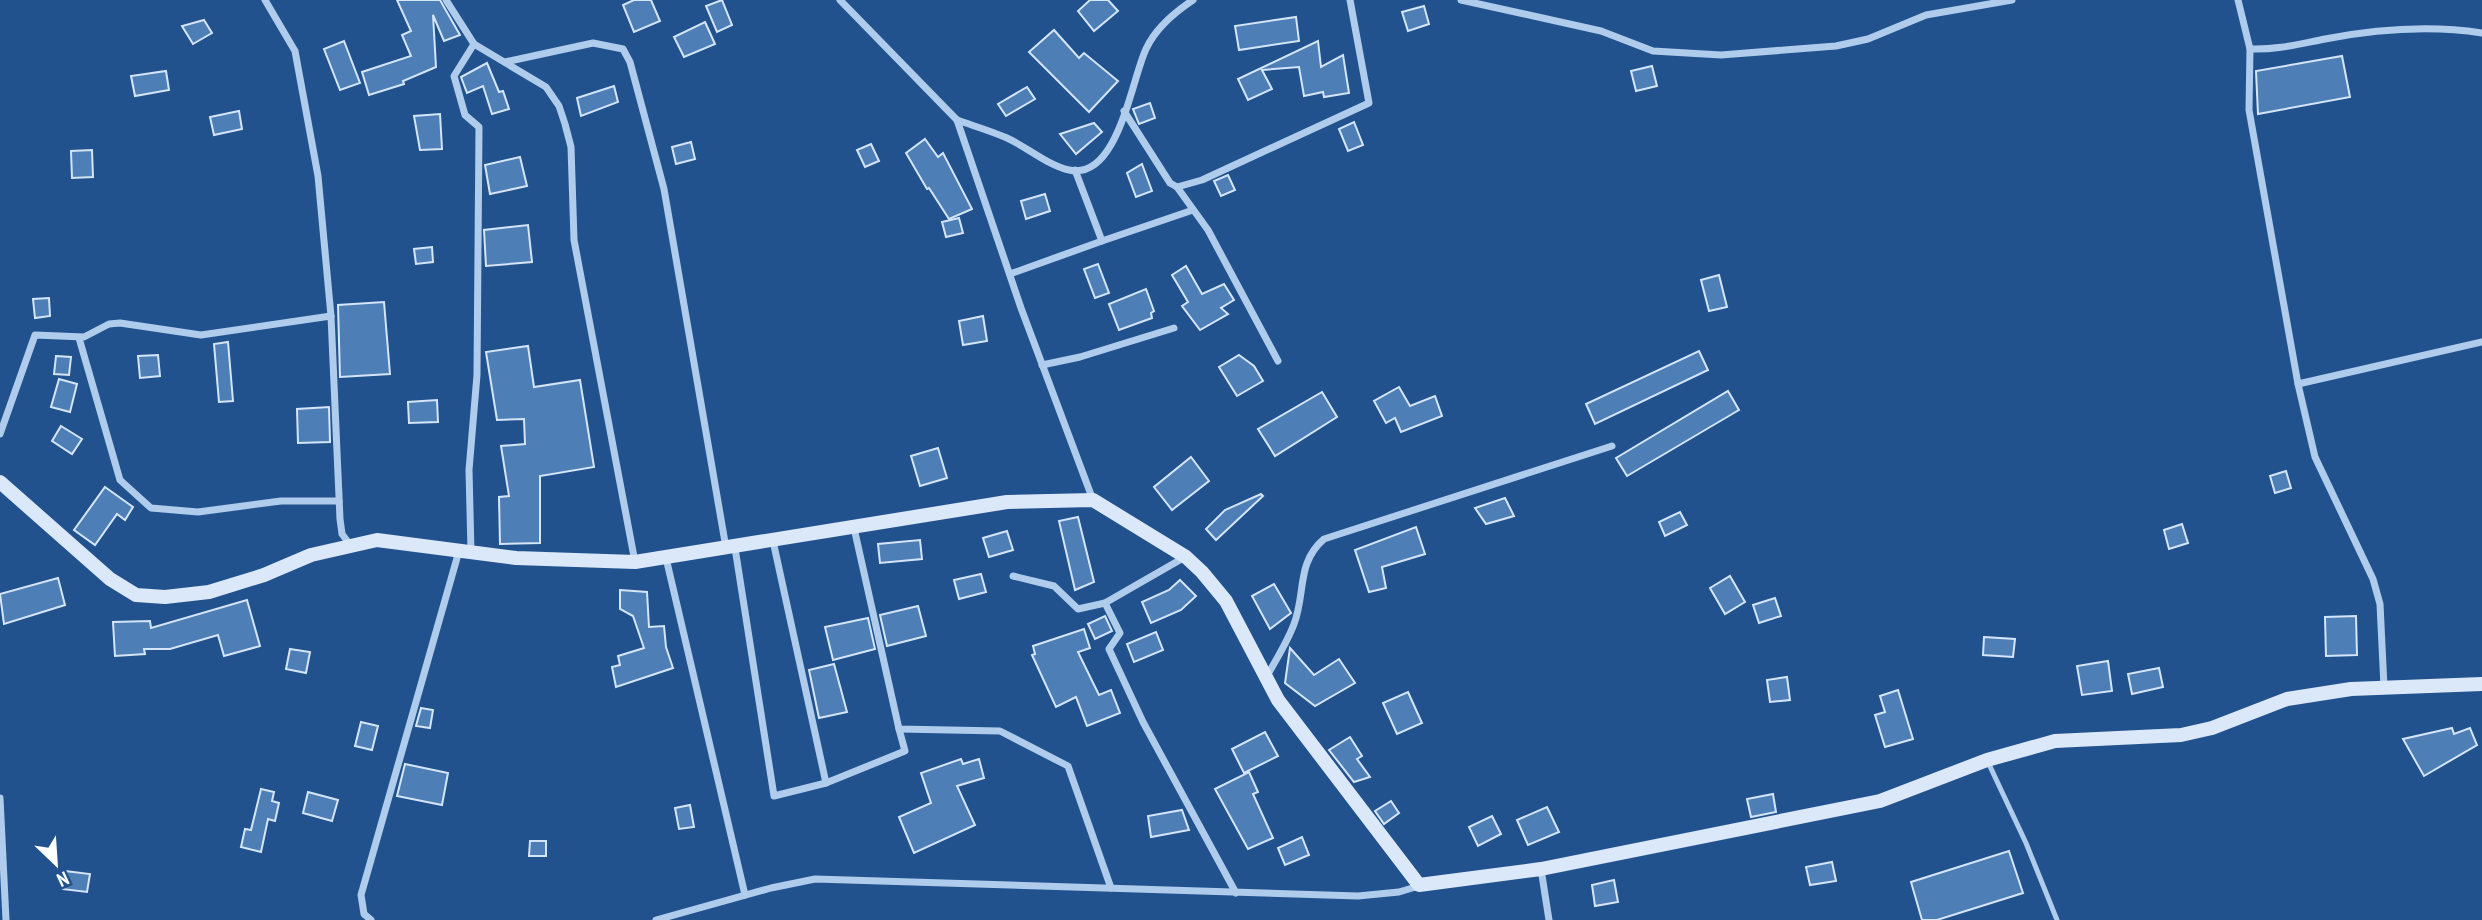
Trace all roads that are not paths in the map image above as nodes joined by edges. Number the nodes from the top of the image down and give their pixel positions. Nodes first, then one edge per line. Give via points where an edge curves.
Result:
1 (265, 0) edge
2 (446, 0) edge
3 (840, 0) edge
4 (1193, 0) edge
5 (1350, 0) edge
6 (1461, 0) edge
7 (2012, 0) edge
8 (2238, 0) edge
9 (2482, 33) edge
10 (474, 44) junction
11 (2250, 49) junction
12 (505, 62) junction
13 (1124, 111) junction
14 (957, 120) junction
15 (1075, 170) junction
16 (1177, 187) junction
17 (1193, 210) junction
18 (1102, 241) junction
19 (1010, 274) junction
20 (331, 316) junction
21 (1174, 328) dead end
22 (79, 338) junction
23 (2482, 342) edge
24 (1278, 361) dead end
25 (1042, 365) junction
26 (2298, 384) junction
27 (0, 434) edge
28 (1612, 446) dead end
29 (0, 482) edge
30 (1093, 500) junction
31 (339, 501) junction
32 (854, 528) junction
33 (773, 541) junction
34 (351, 547) junction
35 (730, 548) junction
36 (465, 551) junction
37 (1186, 557) junction
38 (666, 558) junction
39 (635, 562) junction
40 (1013, 576) dead end
41 (1105, 603) junction
42 (1266, 679) junction
43 (2482, 684) edge
44 (2384, 688) junction
45 (899, 729) junction
46 (1987, 760) junction
47 (826, 783) junction
48 (0, 798) edge
49 (1541, 869) junction
50 (1419, 885) junction
51 (1111, 888) junction
52 (2, 890) edge
53 (1236, 893) junction
54 (745, 894) junction
55 (685, 916) edge
56 (6, 920) edge
57 (371, 920) edge
58 (656, 920) edge
59 (1549, 920) edge
60 (2057, 920) edge

1 - 20 street via 295,51 306,97
2 - 10 street
3 - 14 street
4 - 13 street via 1166,22 1146,47
5 - 16 street via 1369,103 1202,180
6 - 7 street via 1601,31 1653,51 1721,55 1836,46 1926,16
8 - 11 street
9 - 11 street via 2392,29 2277,50
10 - 12 street
10 - 36 street via 454,76 465,115 479,127 477,375
11 - 26 street via 2249,110
12 - 35 street via 593,43 623,49 630,62 664,189
12 - 39 street via 546,87 559,106 571,148 574,240
13 - 15 street via 1112,144 1098,163
13 - 16 street
14 - 15 street
14 - 19 street
15 - 18 street
16 - 17 street
17 - 18 street
17 - 24 street
18 - 19 street
19 - 25 street
20 - 22 street via 201,335 109,324
20 - 31 street
21 - 25 street
22 - 27 street via 35,335
22 - 31 street via 120,480 152,508 198,512 281,501
23 - 26 street
25 - 30 street
26 - 44 street via 2315,457 2373,579
28 - 42 street via 1324,539 1305,563 1295,623
29 - 34 street via 110,579 136,595 209,592 311,555
30 - 32 street via 1007,502
30 - 37 street
31 - 34 street via 342,534
32 - 33 street
32 - 45 street
33 - 35 street
33 - 47 street
34 - 36 street via 391,541
35 - 38 street
35 - 47 street via 774,796
36 - 39 street via 516,558
36 - 57 street via 361,895 364,914
37 - 41 street
37 - 42 street via 1226,601
38 - 39 street
38 - 54 street
40 - 41 street via 1054,586 1079,609
41 - 53 street via 1120,633 1109,649 1143,722
42 - 50 street
43 - 44 street
44 - 46 street via 2287,699 2181,735 2055,741
45 - 47 street via 905,751
45 - 51 street via 1000,731 1068,766
46 - 49 street via 1880,800
46 - 60 lane
48 - 52 street
49 - 50 street
49 - 59 street
50 - 53 street via 1358,896
51 - 53 street
51 - 54 street via 815,879
52 - 56 street
54 - 55 street
55 - 58 street

